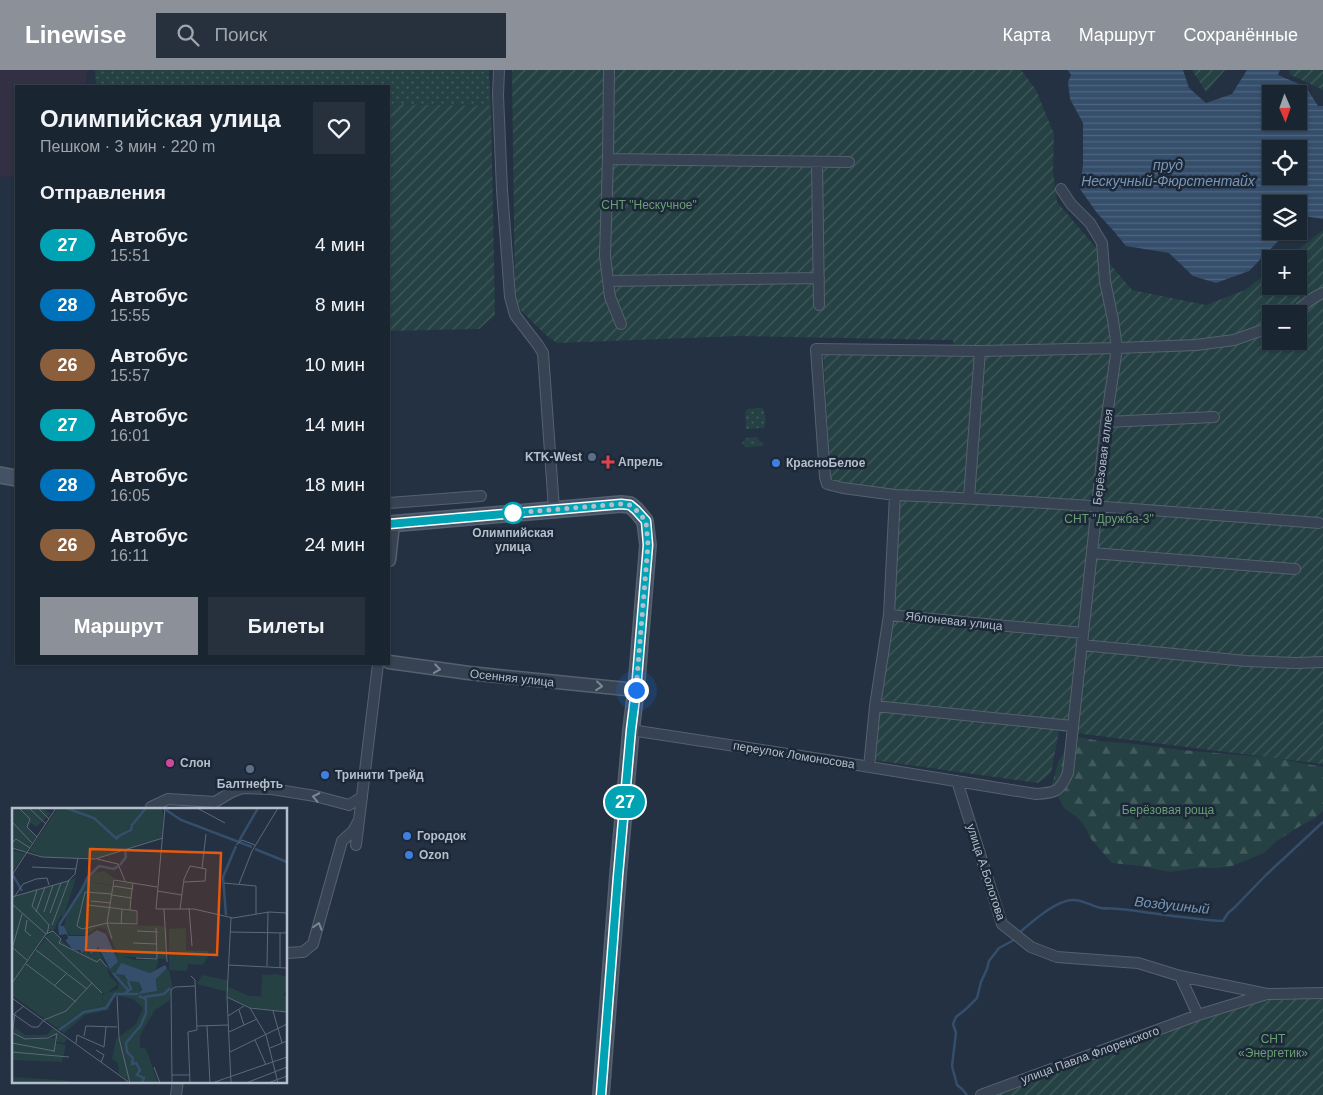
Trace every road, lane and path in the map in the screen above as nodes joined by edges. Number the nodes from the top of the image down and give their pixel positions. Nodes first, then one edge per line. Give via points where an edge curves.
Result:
1 (499, 70) edge
2 (609, 70) edge
3 (608, 159) junction
4 (817, 162) junction
5 (849, 162) dead end
6 (1061, 189) dead end
7 (819, 278) junction
8 (608, 281) junction
9 (1323, 293) edge
10 (819, 305) dead end
11 (1303, 305) edge
12 (621, 324) dead end
13 (1262, 330) edge
14 (1117, 348) junction
15 (980, 351) junction
16 (1214, 417) dead end
17 (1106, 422) junction
18 (0, 475) edge
19 (15, 478) edge
20 (895, 495) junction
21 (481, 496) dead end
22 (970, 498) junction
23 (390, 503) edge
24 (1097, 506) junction
25 (554, 509) junction
26 (1320, 523) dead end
27 (391, 524) edge
28 (390, 542) edge
29 (1092, 553) junction
30 (1295, 569) dead end
31 (888, 615) junction
32 (1083, 633) junction
33 (1082, 645) junction
34 (390, 662) edge
35 (1323, 662) edge
36 (378, 665) edge
37 (636, 690) junction
38 (875, 706) junction
39 (1073, 726) junction
40 (631, 730) junction
41 (869, 767) junction
42 (957, 781) junction
43 (362, 797) junction
44 (151, 808) edge
45 (359, 822) junction
46 (356, 845) dead end
47 (288, 953) edge
48 (1180, 976) junction
49 (1267, 994) junction
50 (1323, 994) edge
51 (1198, 1015) junction
52 (178, 1082) edge
53 (176, 1095) edge
54 (601, 1095) edge
55 (981, 1095) edge

1 - 25 street via 502,190 510,297 515,315 543,353
2 - 3 street
3 - 4 street
3 - 8 street via 605,256
4 - 5 street
4 - 7 street
6 - 14 street, Берёзовая аллея via 1090,223 1102,243 1105,282
7 - 8 street
7 - 10 street
8 - 12 street via 610,297
9 - 11 street
13 - 14 street via 1225,342
14 - 15 street
14 - 17 street, Берёзовая аллея
15 - 20 street via 816,349 827,484
15 - 22 street
16 - 17 street
17 - 24 street, Берёзовая аллея
18 - 19 main road
20 - 22 street
20 - 31 street
21 - 23 street
22 - 24 street
24 - 26 street
24 - 29 street, Берёзовая аллея
25 - 27 main road
25 - 37 main road via 630,505 646,521 648,545
27 - 28 street
29 - 30 street
29 - 32 street, Берёзовая аллея
31 - 32 street, Яблоневая улица
31 - 38 street, Яблоневая улица
32 - 33 street, Берёзовая аллея
33 - 35 street via 1246,661
33 - 39 street, Берёзовая аллея
34 -> 37 street, Осенняя улица
36 - 43 street
37 - 40 main road
38 - 39 street
38 - 41 street, Яблоневая улица
39 - 42 street, Берёзовая аллея via 1068,774 1062,787 1050,793 1036,794
40 - 41 street, переулок Ломоносова
40 - 54 main road
41 - 42 street, переулок Ломоносова
42 - 48 street, улица А.Болотова via 1002,924 1007,929 1031,947 1057,957 1138,963
43 -> 44 street via 349,805 272,789 242,788 215,802 168,799
43 - 45 street
45 - 46 street
47 -> 45 street via 303,952 313,944 342,842
48 - 49 street, улица Павла Флоренского
48 - 51 street
49 - 50 street, улица Павла Флоренского
49 - 51 street, улица Павла Флоренского
51 - 55 street, улица Павла Флоренского
52 - 53 street

